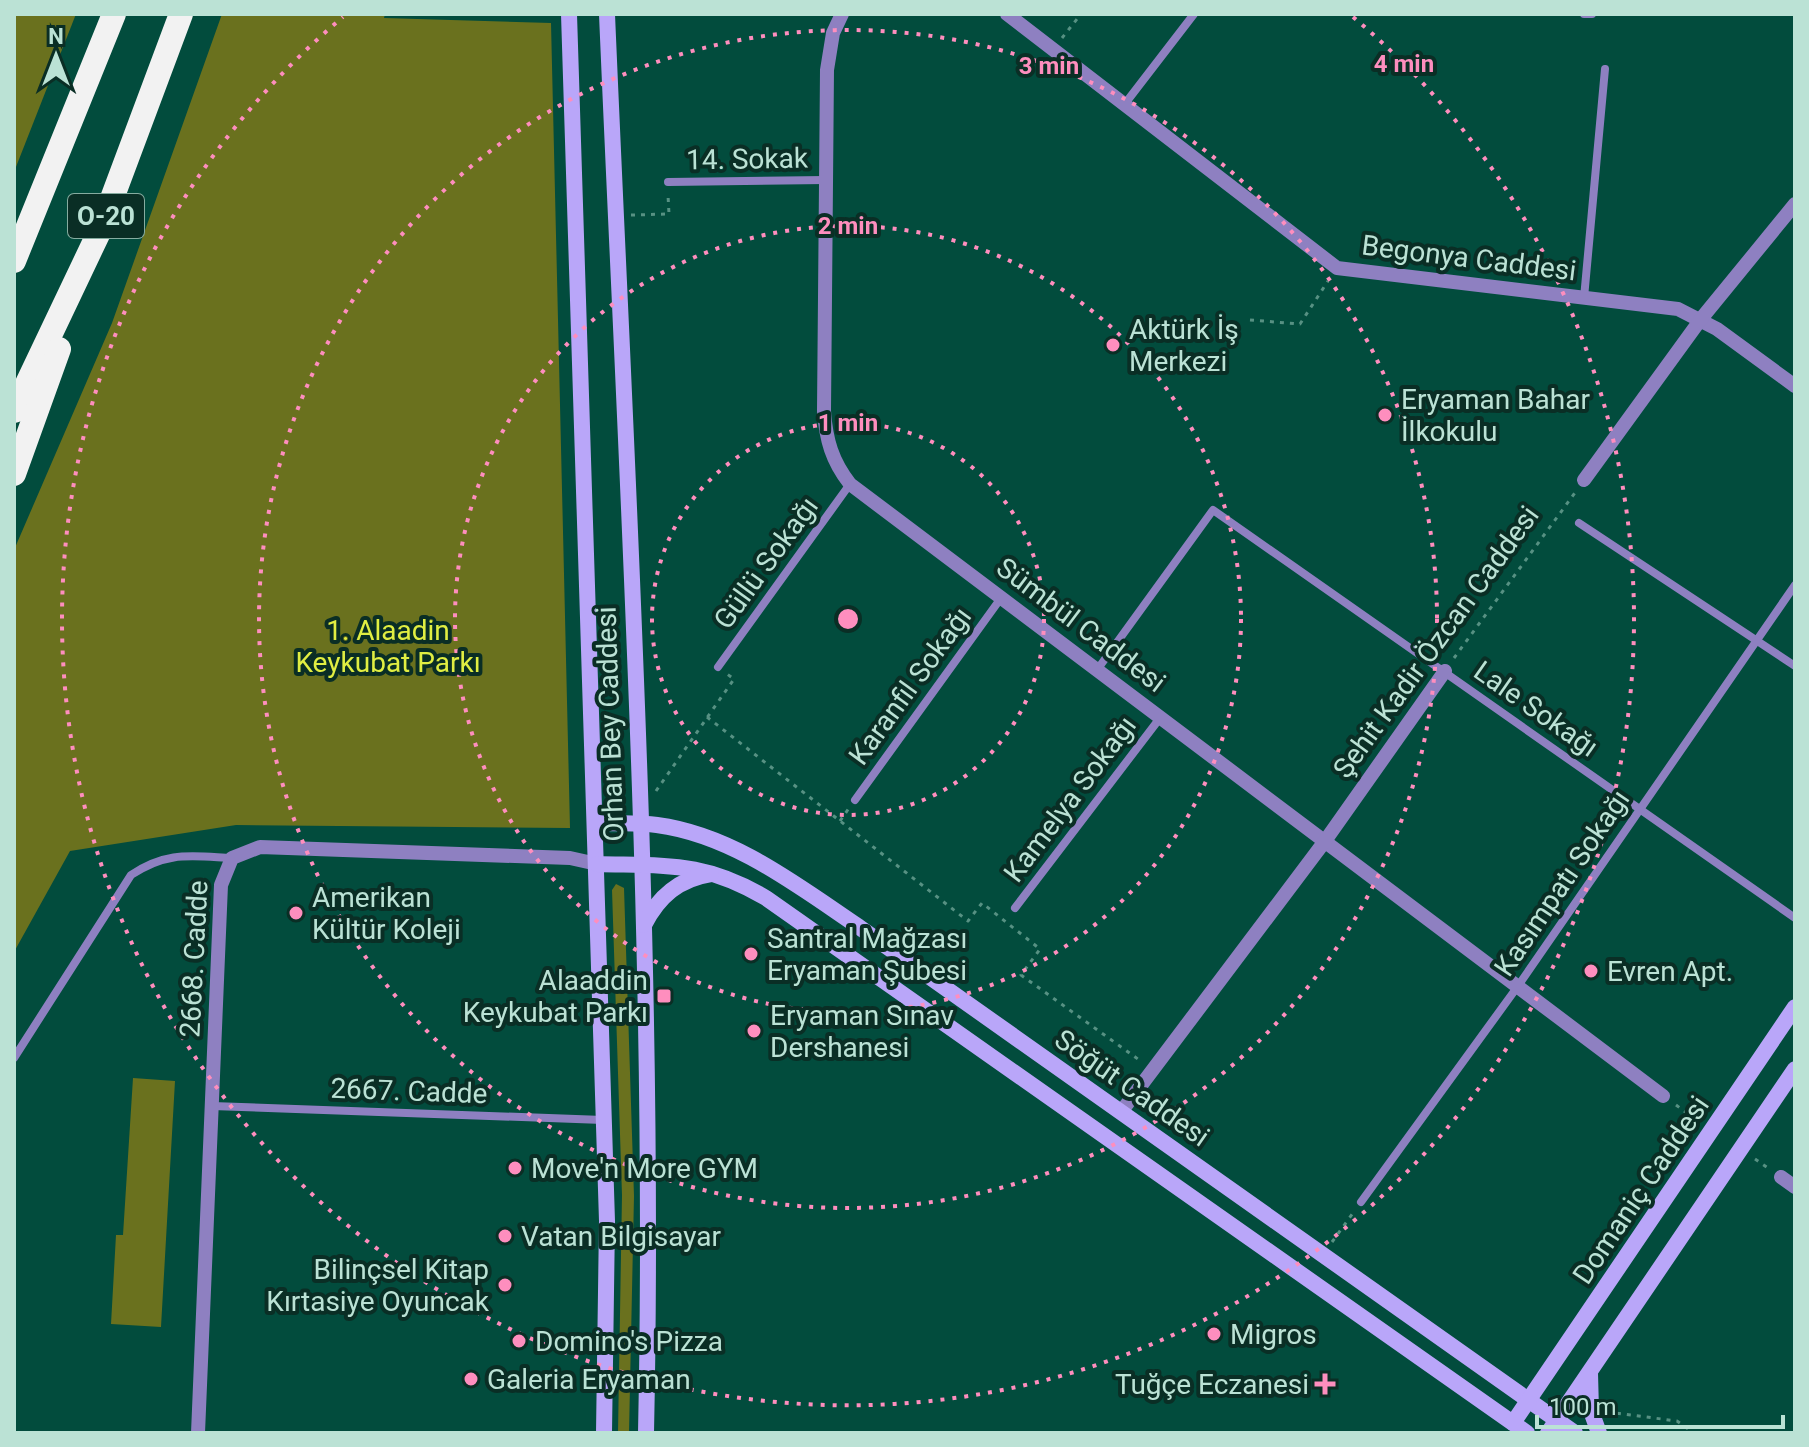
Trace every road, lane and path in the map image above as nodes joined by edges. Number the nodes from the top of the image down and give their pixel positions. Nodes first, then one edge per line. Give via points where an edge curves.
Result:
1 (114, 14) edge
2 (181, 14) edge
3 (569, 14) edge
4 (607, 14) edge
5 (842, 14) edge
6 (1007, 14) edge
7 (1081, 14) edge
8 (1194, 14) edge
9 (1584, 14) edge
10 (1592, 14) edge
11 (1053, 51) junction
12 (1605, 69) dead end
13 (1124, 105) junction
14 (826, 180) junction
15 (668, 182) joint
16 (1795, 204) edge
17 (615, 216) junction
18 (101, 228) junction
19 (14, 261) edge
20 (1337, 268) junction
21 (1584, 298) junction
22 (1701, 319) junction
23 (1250, 320) dead end
24 (1795, 386) edge
25 (14, 411) edge
26 (14, 474) edge
27 (1584, 480) joint
28 (850, 484) junction
29 (1579, 523) dead end
30 (1795, 585) edge
31 (1001, 598) junction
32 (1757, 641) junction
33 (1795, 666) edge
34 (718, 667) joint
35 (1097, 670) junction
36 (1445, 671) junction
37 (707, 717) junction
38 (1160, 718) junction
39 (855, 800) dead end
40 (1639, 809) junction
41 (641, 818) junction
42 (596, 823) junction
43 (1325, 841) junction
44 (232, 858) junction
45 (597, 864) junction
46 (642, 865) junction
47 (719, 873) junction
48 (1015, 908) dead end
49 (1795, 918) edge
50 (643, 926) junction
51 (1518, 986) junction
52 (1795, 1007) edge
53 (14, 1058) edge
54 (1795, 1069) edge
55 (1153, 1070) junction
56 (1663, 1096) joint
57 (212, 1106) junction
58 (1121, 1112) junction
59 (604, 1120) junction
60 (1712, 1131) junction
61 (1741, 1149) junction
62 (1781, 1177) joint
63 (1795, 1187) edge
64 (1361, 1202) joint
65 (1322, 1255) junction
66 (1590, 1373) junction
67 (1529, 1401) junction
68 (1591, 1411) junction
69 (1553, 1427) edge
70 (1517, 1430) edge
71 (198, 1433) edge
72 (604, 1433) edge
73 (646, 1433) edge
74 (1575, 1433) edge
75 (1599, 1433) edge
76 (1694, 1433) edge

1 - 19 highway, O-20
2 - 18 highway, O-20
3 - 42 main road, Orhan Bey Caddesi
4 - 17 main road, Orhan Bey Caddesi
5 - 14 street, Sümbül Caddesi via 827,70
6 - 11 street, Begonya Caddesi
7 - 11 path
8 - 13 street
9 - 10 street
11 - 13 street, Begonya Caddesi
12 - 21 street
13 - 20 street, Begonya Caddesi
14 - 15 street, 14. Sokak
14 - 28 street, Sümbül Caddesi via 825,432 838,469
15 - 17 path via 669,214
16 - 22 street
17 - 41 main road, Orhan Bey Caddesi
18 - 25 highway, O-20
18 - 26 highway
20 - 21 street, Begonya Caddesi
20 - 23 path via 1300,324
21 - 22 street, Begonya Caddesi via 1664,306
22 - 24 street, Begonya Caddesi
22 - 27 street
27 - 36 path, Şehit Kadir Özcan Caddesi
28 - 31 street, Sümbül Caddesi
28 - 34 street, Güllü Sokağı
29 - 32 street
30 - 32 street, Kasımpatı Sokağı
31 - 35 street, Sümbül Caddesi
31 - 39 street, Karanfil Sokağı
32 - 33 street
32 - 40 street, Kasımpatı Sokağı
34 - 37 path via 734,679
35 - 36 street, Lale Sokağı via 1213,510
35 - 38 street, Sümbül Caddesi
36 - 40 street, Lale Sokağı
36 - 43 street, Şehit Kadir Özcan Caddesi
37 - 41 path
37 - 55 path via 968,921 982,903 1040,949 1021,975
38 - 43 street, Sümbül Caddesi
38 - 48 street, Kamelya Sokağı
40 - 49 street, Lale Sokağı
40 - 51 street, Kasımpatı Sokağı
41 - 42 main road, Söğüt Caddesi
41 - 46 main road, Orhan Bey Caddesi
41 - 58 main road, Söğüt Caddesi via 769,868
42 - 45 main road, Orhan Bey Caddesi
43 - 51 street, Sümbül Caddesi
43 - 55 street, Şehit Kadir Özcan Caddesi
44 - 45 street, 2668. Cadde via 260,847 570,858
44 - 53 street via 178,855 153,861 131,875
44 - 57 street, 2668. Cadde via 221,885
45 - 46 main road, Söğüt Caddesi
45 - 59 main road, Orhan Bey Caddesi
46 - 47 main road, Söğüt Caddesi
46 - 50 main road, Orhan Bey Caddesi
47 - 50 main road via 678,884
47 - 70 main road, Söğüt Caddesi via 799,920
50 - 73 main road, Orhan Bey Caddesi via 650,1226
51 - 56 street, Sümbül Caddesi
51 - 64 street, Kasımpatı Sokağı
52 - 60 main road, Domaniç Caddesi
54 - 61 main road
55 - 58 street, Şehit Kadir Özcan Caddesi
56 - 60 path
57 - 59 street, 2667. Cadde
57 - 71 street, 2668. Cadde
58 - 65 main road, Söğüt Caddesi
59 - 72 main road, Orhan Bey Caddesi
60 - 67 main road, Domaniç Caddesi
61 - 62 path
61 - 66 main road
62 - 63 street
64 - 65 path
65 - 67 main road, Söğüt Caddesi
66 - 68 main road
66 - 69 main road
67 - 69 main road, Söğüt Caddesi
67 - 70 main road, Domaniç Caddesi
68 - 75 main road
68 - 76 path via 1677,1421
69 - 74 main road, Söğüt Caddesi

